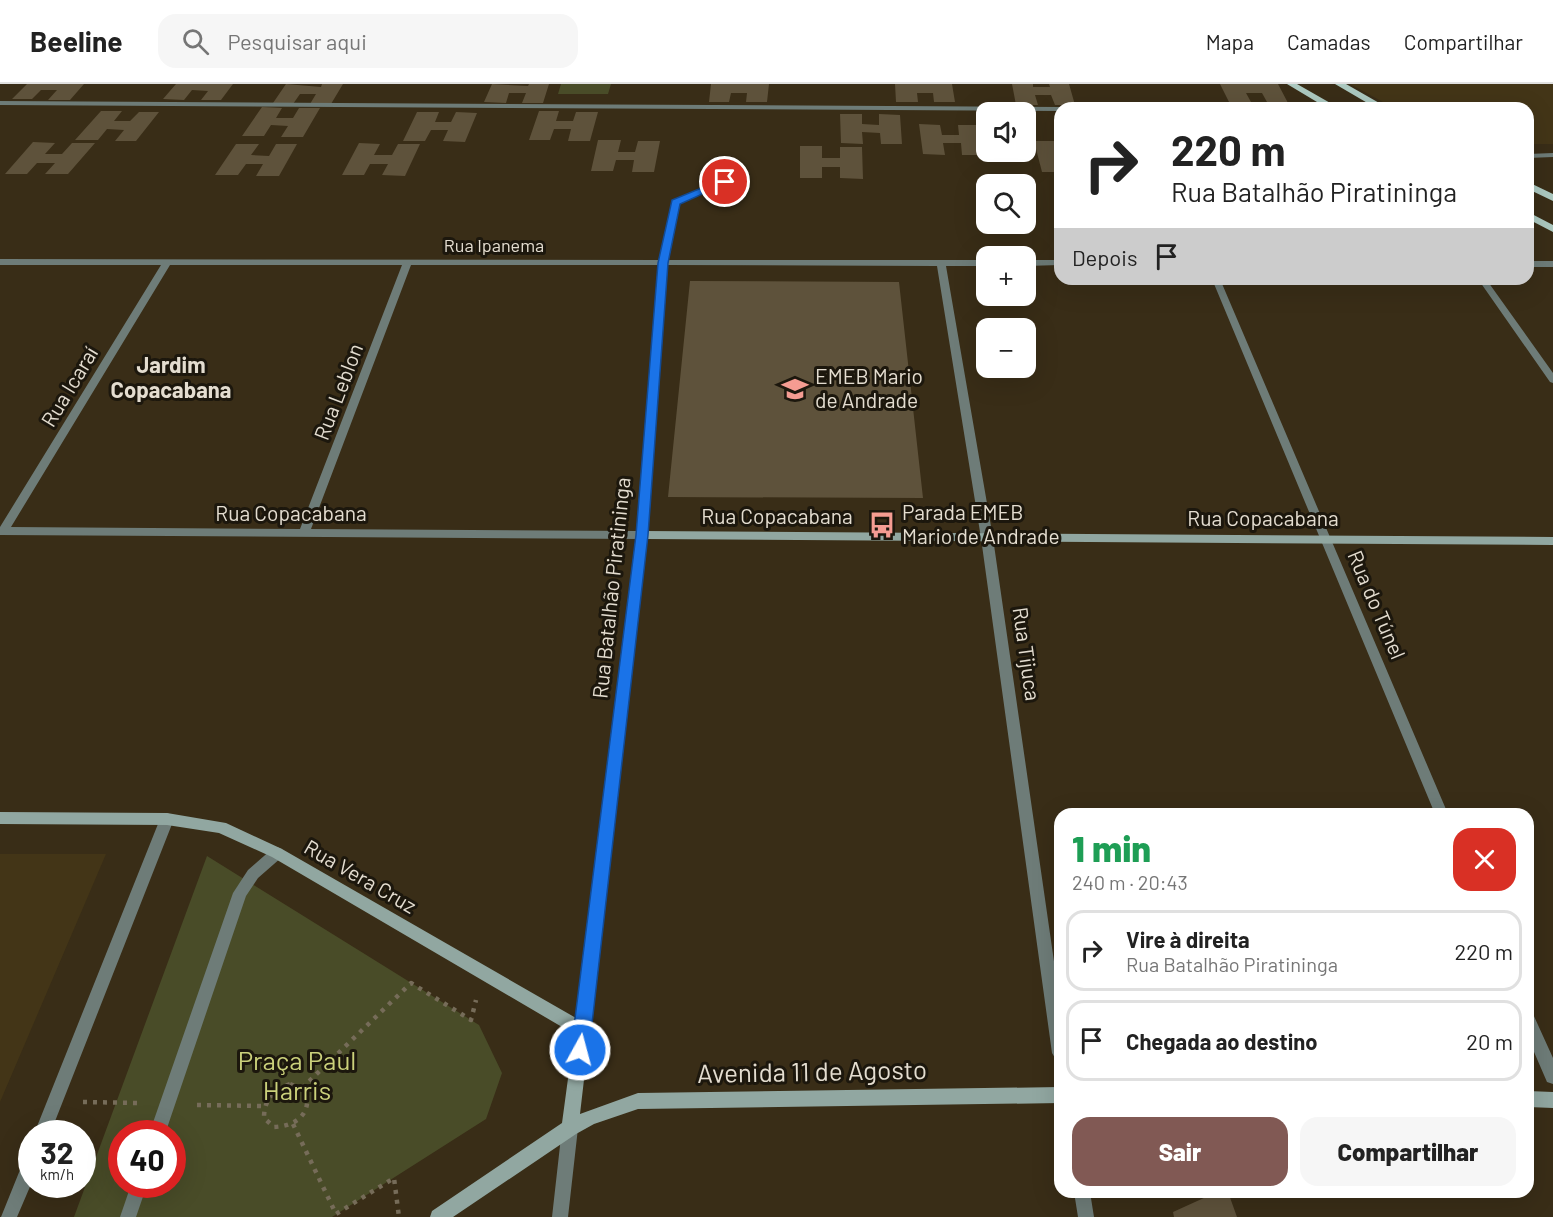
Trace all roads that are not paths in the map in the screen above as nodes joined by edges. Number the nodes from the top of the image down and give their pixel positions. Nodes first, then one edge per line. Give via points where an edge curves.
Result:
1 (1291, 84) edge
2 (1339, 84) edge
3 (1323, 102) edge
4 (1372, 102) edge
5 (0, 103) edge
6 (1054, 109) edge
7 (1553, 155) edge
8 (1534, 156) edge
9 (725, 182) dead end
10 (1534, 188) edge
11 (1553, 198) edge
12 (1534, 218) edge
13 (1553, 229) edge
14 (0, 262) edge
15 (167, 262) junction
16 (407, 263) junction
17 (663, 263) junction
18 (940, 263) junction
19 (976, 263) edge
20 (1036, 263) edge
21 (1054, 263) edge
22 (1534, 264) edge
23 (1553, 264) edge
24 (1219, 285) edge
25 (1486, 285) edge
26 (1553, 380) edge
27 (2, 531) edge
28 (304, 533) junction
29 (642, 535) junction
30 (987, 538) junction
31 (1326, 539) junction
32 (1553, 541) edge
33 (1439, 808) edge
34 (0, 818) edge
35 (167, 819) junction
36 (277, 853) junction
37 (1054, 1011) edge
38 (583, 1031) junction
39 (1534, 1032) edge
40 (1553, 1076) edge
41 (1054, 1095) edge
42 (1534, 1099) edge
43 (1553, 1100) edge
44 (48, 1120) edge
45 (162, 1120) edge
46 (570, 1128) junction
47 (18, 1195) edge
48 (135, 1198) edge
49 (1083, 1198) edge
50 (9, 1217) edge
51 (128, 1217) edge
52 (438, 1217) edge
53 (560, 1217) edge
54 (1086, 1217) edge

1 - 3 main road
2 - 4 main road
5 - 6 street
7 - 8 street
9 - 17 street, Rua Batalhão Piratininga via 675,202
10 - 11 main road
12 - 13 main road
14 - 15 street, Rua Ipanema
15 - 16 street, Rua Ipanema
15 - 27 street, Rua Icaraí
16 - 17 street, Rua Ipanema
16 - 28 street, Rua Leblon
17 - 18 street, Rua Ipanema
17 - 29 street, Rua Batalhão Piratininga
18 - 19 street, Rua Ipanema
18 - 30 street, Rua Tijuca
20 - 21 street
22 - 23 street
24 - 31 street, Rua do Túnel
25 - 26 street
27 - 28 street, Rua Copacabana
28 - 29 street, Rua Copacabana
29 - 30 street, Rua Copacabana
29 - 38 street, Rua Batalhão Piratininga
30 - 31 street, Rua Copacabana
30 - 37 street, Rua Tijuca
31 - 32 street, Rua Copacabana
31 - 33 street, Rua do Túnel
34 - 35 street, Rua Vera Cruz
35 - 36 street, Rua Vera Cruz via 221,827
35 - 44 street
36 - 38 street, Rua Vera Cruz
36 - 45 street via 253,874 240,893
38 - 46 street
39 - 40 street
41 - 46 street, Avenida 11 de Agosto via 638,1101
42 - 43 street
46 - 52 street, Avenida 11 de Agosto
46 - 53 street
47 - 50 street
48 - 51 street
49 - 54 street

